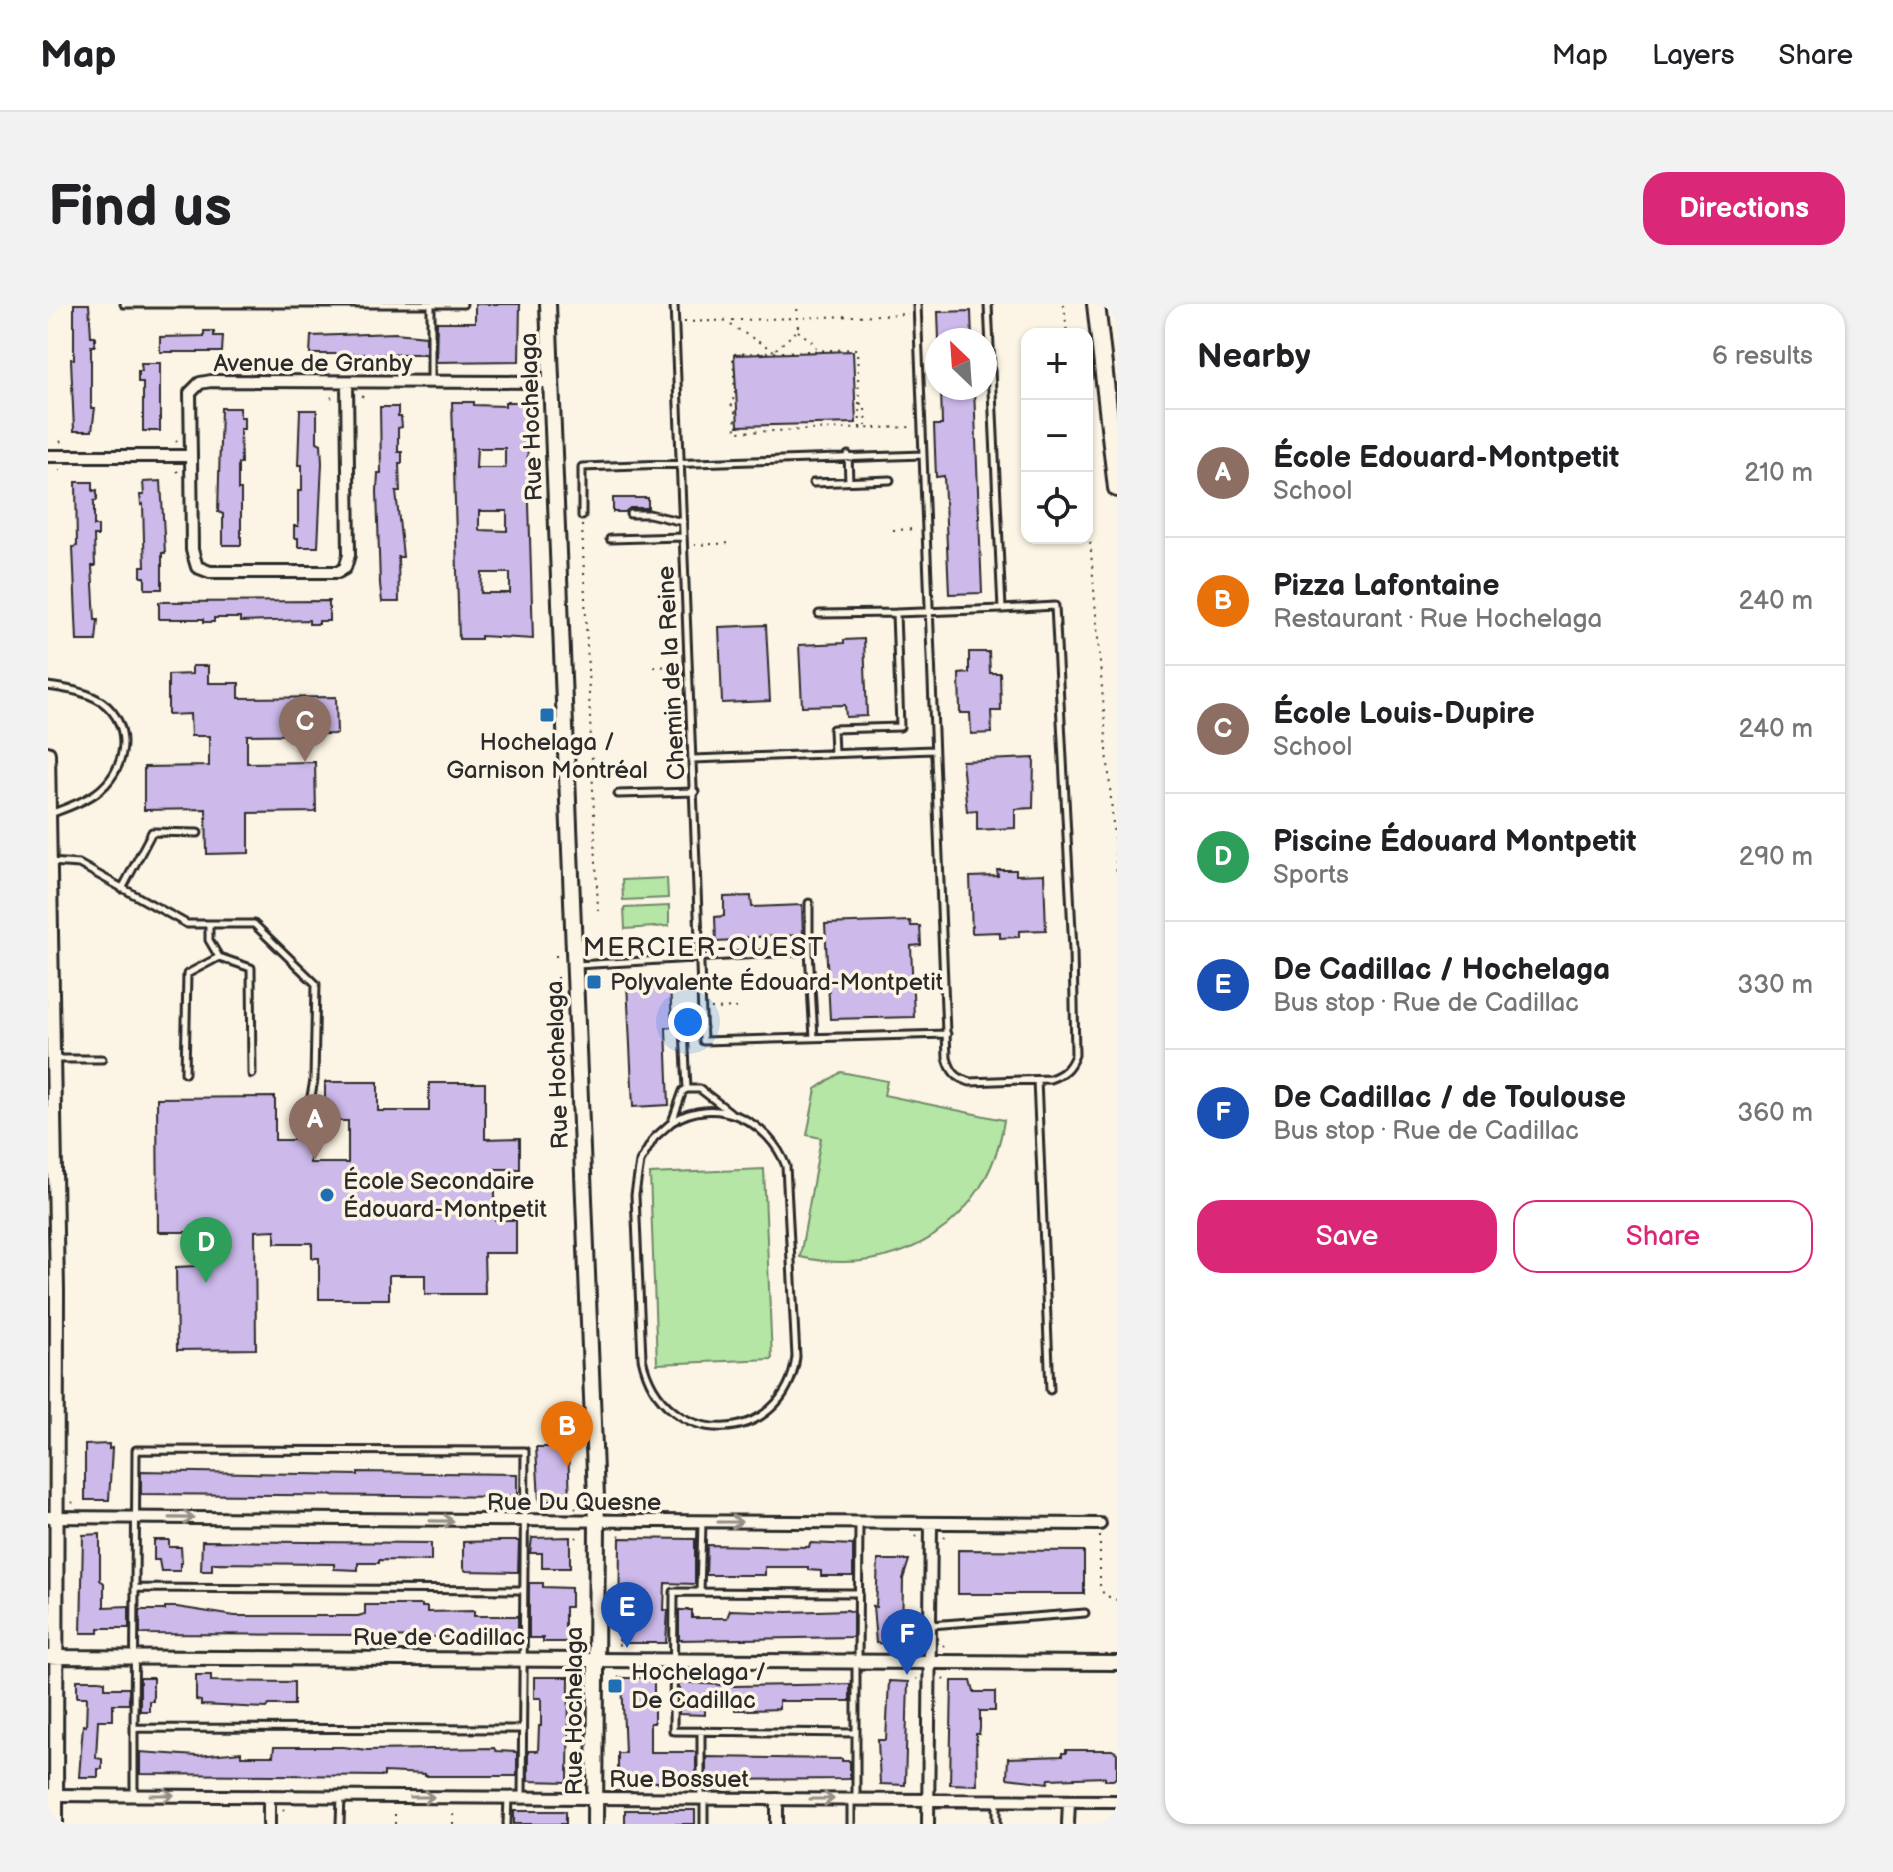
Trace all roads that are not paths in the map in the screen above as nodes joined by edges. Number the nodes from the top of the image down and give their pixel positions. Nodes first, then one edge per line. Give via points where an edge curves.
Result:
1 (124, 304) edge
2 (463, 304) edge
3 (548, 304) edge
4 (674, 304) edge
5 (917, 304) edge
6 (988, 304) edge
7 (1096, 304) edge
8 (431, 305) edge
9 (552, 382) junction
10 (347, 383) junction
11 (431, 383) junction
12 (848, 455) junction
13 (923, 455) junction
14 (48, 456) edge
15 (191, 456) junction
16 (680, 462) junction
17 (890, 480) dead end
18 (849, 482) junction
19 (813, 483) dead end
20 (1117, 488) edge
21 (630, 514) dead end
22 (582, 516) road end
23 (683, 522) junction
24 (683, 537) junction
25 (610, 539) dead end
26 (1002, 609) junction
27 (928, 612) junction
28 (896, 613) junction
29 (819, 614) dead end
30 (48, 686) edge
31 (933, 750) junction
32 (48, 753) edge
33 (834, 753) junction
34 (693, 759) junction
35 (695, 792) junction
36 (618, 794) dead end
37 (49, 815) edge
38 (198, 833) dead end
39 (49, 862) edge
40 (122, 889) junction
41 (809, 903) dead end
42 (209, 924) junction
43 (809, 951) junction
44 (219, 957) junction
45 (701, 958) junction
46 (576, 965) junction
47 (703, 1028) junction
48 (947, 1034) junction
49 (814, 1038) junction
50 (53, 1059) junction
51 (102, 1059) dead end
52 (185, 1073) dead end
53 (252, 1074) dead end
54 (1037, 1080) junction
55 (687, 1089) junction
56 (733, 1114) junction
57 (672, 1122) junction
58 (305, 1129) dead end
59 (52, 1236) edge
60 (1050, 1390) dead end
61 (53, 1517) edge
62 (136, 1518) junction
63 (523, 1522) junction
64 (597, 1522) junction
65 (702, 1522) junction
66 (859, 1522) junction
67 (931, 1523) junction
68 (1100, 1524) road end
69 (135, 1588) junction
70 (523, 1590) junction
71 (700, 1592) junction
72 (859, 1593) junction
73 (1085, 1613) dead end
74 (930, 1625) junction
75 (52, 1657) edge
76 (135, 1658) junction
77 (523, 1660) junction
78 (597, 1660) junction
79 (672, 1660) junction
80 (857, 1661) junction
81 (929, 1662) junction
82 (1117, 1663) edge
83 (134, 1728) junction
84 (522, 1729) junction
85 (701, 1731) junction
86 (856, 1733) junction
87 (52, 1795) edge
88 (134, 1795) junction
89 (269, 1796) junction
90 (341, 1797) junction
91 (508, 1798) junction
92 (522, 1798) junction
93 (596, 1798) junction
94 (703, 1798) junction
95 (777, 1799) junction
96 (854, 1799) junction
97 (929, 1799) junction
98 (997, 1799) junction
99 (1069, 1801) junction
100 (1117, 1801) edge
101 (56, 1824) edge
102 (269, 1824) edge
103 (340, 1824) edge
104 (507, 1824) edge
105 (595, 1824) edge
106 (704, 1824) edge
107 (777, 1824) edge
108 (851, 1824) edge
109 (928, 1824) edge
110 (997, 1824) edge
111 (1068, 1824) edge

1 - 8 lane
2 - 8 lane
3 - 9 main road, Rue Hochelaga
4 - 16 lane, Chemin de la Reine
5 - 13 lane
6 - 26 lane
7 - 20 highway
8 - 11 lane
9 - 11 street, Avenue de Granby
9 - 46 main road, Rue Hochelaga
10 - 11 street, Avenue de Granby
10 - 15 street, Avenue de Granby via 200,383 190,393
10 - 15 street, Avenue de Granby via 349,555 338,572 210,572 197,567 192,550
12 - 13 lane
12 - 16 lane
12 - 18 lane
13 - 27 lane
14 - 15 street
16 - 22 lane via 582,467
16 - 23 lane, Chemin de la Reine
17 - 18 lane
18 - 19 lane
21 - 23 lane
23 - 24 lane, Chemin de la Reine
24 - 25 lane
24 - 34 lane, Chemin de la Reine
26 - 27 lane
26 - 54 lane via 1055,606 1075,1055 1061,1075
27 - 28 lane
27 - 31 lane
28 - 29 lane
28 - 33 lane via 900,727 833,729
30 - 37 lane via 103,703 117,720 124,745 119,768 104,787
31 - 33 lane
31 - 48 lane
32 - 37 street
33 - 34 lane
34 - 35 lane, Chemin de la Reine
35 - 36 lane
35 - 45 lane, Chemin de la Reine
37 - 39 street
38 - 40 lane via 152,832
39 - 40 lane via 79,864
39 - 50 street
40 - 42 lane via 187,924
41 - 43 lane
42 - 44 lane via 209,940
42 - 58 lane via 254,924 316,984 314,1080
43 - 45 lane
43 - 49 lane
44 - 52 lane via 187,974
44 - 53 lane via 251,968
45 - 46 lane
45 - 47 lane, Chemin de la Reine
46 - 64 main road, Rue Hochelaga
47 - 49 lane, Chemin de la Reine via 703,1041
47 - 55 lane via 684,1029
48 - 49 lane
48 - 54 lane via 950,1070 958,1078
50 - 51 lane
50 - 59 street
54 - 60 lane
55 - 56 lane via 700,1089
55 - 57 lane
56 - 57 lane via 709,1109
56 - 57 lane via 773,1141 786,1166 796,1357 790,1382 775,1403 754,1419 726,1427 699,1425 664,1405 649,1383 642,1358 635,1183 646,1149
59 - 61 street
61 - 62 street, Rue Du Quesne
61 - 75 street
62 -> 63 street, Rue Du Quesne
62 - 63 lane via 136,1450 525,1451
62 - 69 lane
63 - 64 street, Rue Du Quesne
63 - 70 lane
64 - 65 street, Rue Du Quesne
64 - 78 main road, Rue Hochelaga
65 -> 66 street, Rue Du Quesne
65 - 71 lane
66 - 67 street, Rue Du Quesne
66 - 72 lane
67 - 68 street, Rue Du Quesne
67 - 74 street
69 - 70 lane
69 - 76 lane
70 - 77 lane
71 - 72 lane
71 - 79 lane via 674,1592
72 - 80 lane
73 - 74 lane
74 - 81 street
75 - 76 street, Rue de Cadillac
75 - 87 street
76 - 77 street, Rue de Cadillac
76 - 83 lane
77 - 78 street, Rue de Cadillac
77 - 84 lane
78 - 79 street, Rue de Cadillac
78 - 93 main road, Rue Hochelaga
79 - 80 street, Rue de Cadillac
79 - 85 lane via 673,1731
80 - 81 street, Rue de Cadillac
80 - 86 lane
81 - 82 street, Rue de Cadillac
81 - 97 street
83 - 84 lane
83 - 88 lane
84 - 92 lane
85 - 86 lane
85 - 94 lane
86 - 96 lane
87 - 88 street, Rue Bossuet
87 - 101 street
88 -> 89 street, Rue Bossuet
89 - 90 street, Rue Bossuet
89 - 102 street
90 -> 91 street, Rue Bossuet
90 - 103 lane
91 - 92 street, Rue Bossuet
91 - 104 lane
92 - 93 street, Rue Bossuet
93 - 94 street, Rue Bossuet
93 - 105 main road, Rue Hochelaga
94 - 95 street, Rue Bossuet
94 - 106 lane
95 -> 96 street, Rue Bossuet
95 - 107 street
96 - 97 street, Rue Bossuet
96 - 108 lane
97 - 98 street, Rue Bossuet
97 - 109 street
98 - 99 street, Rue Bossuet
98 - 110 lane
99 - 100 street, Rue Bossuet
99 - 111 street

